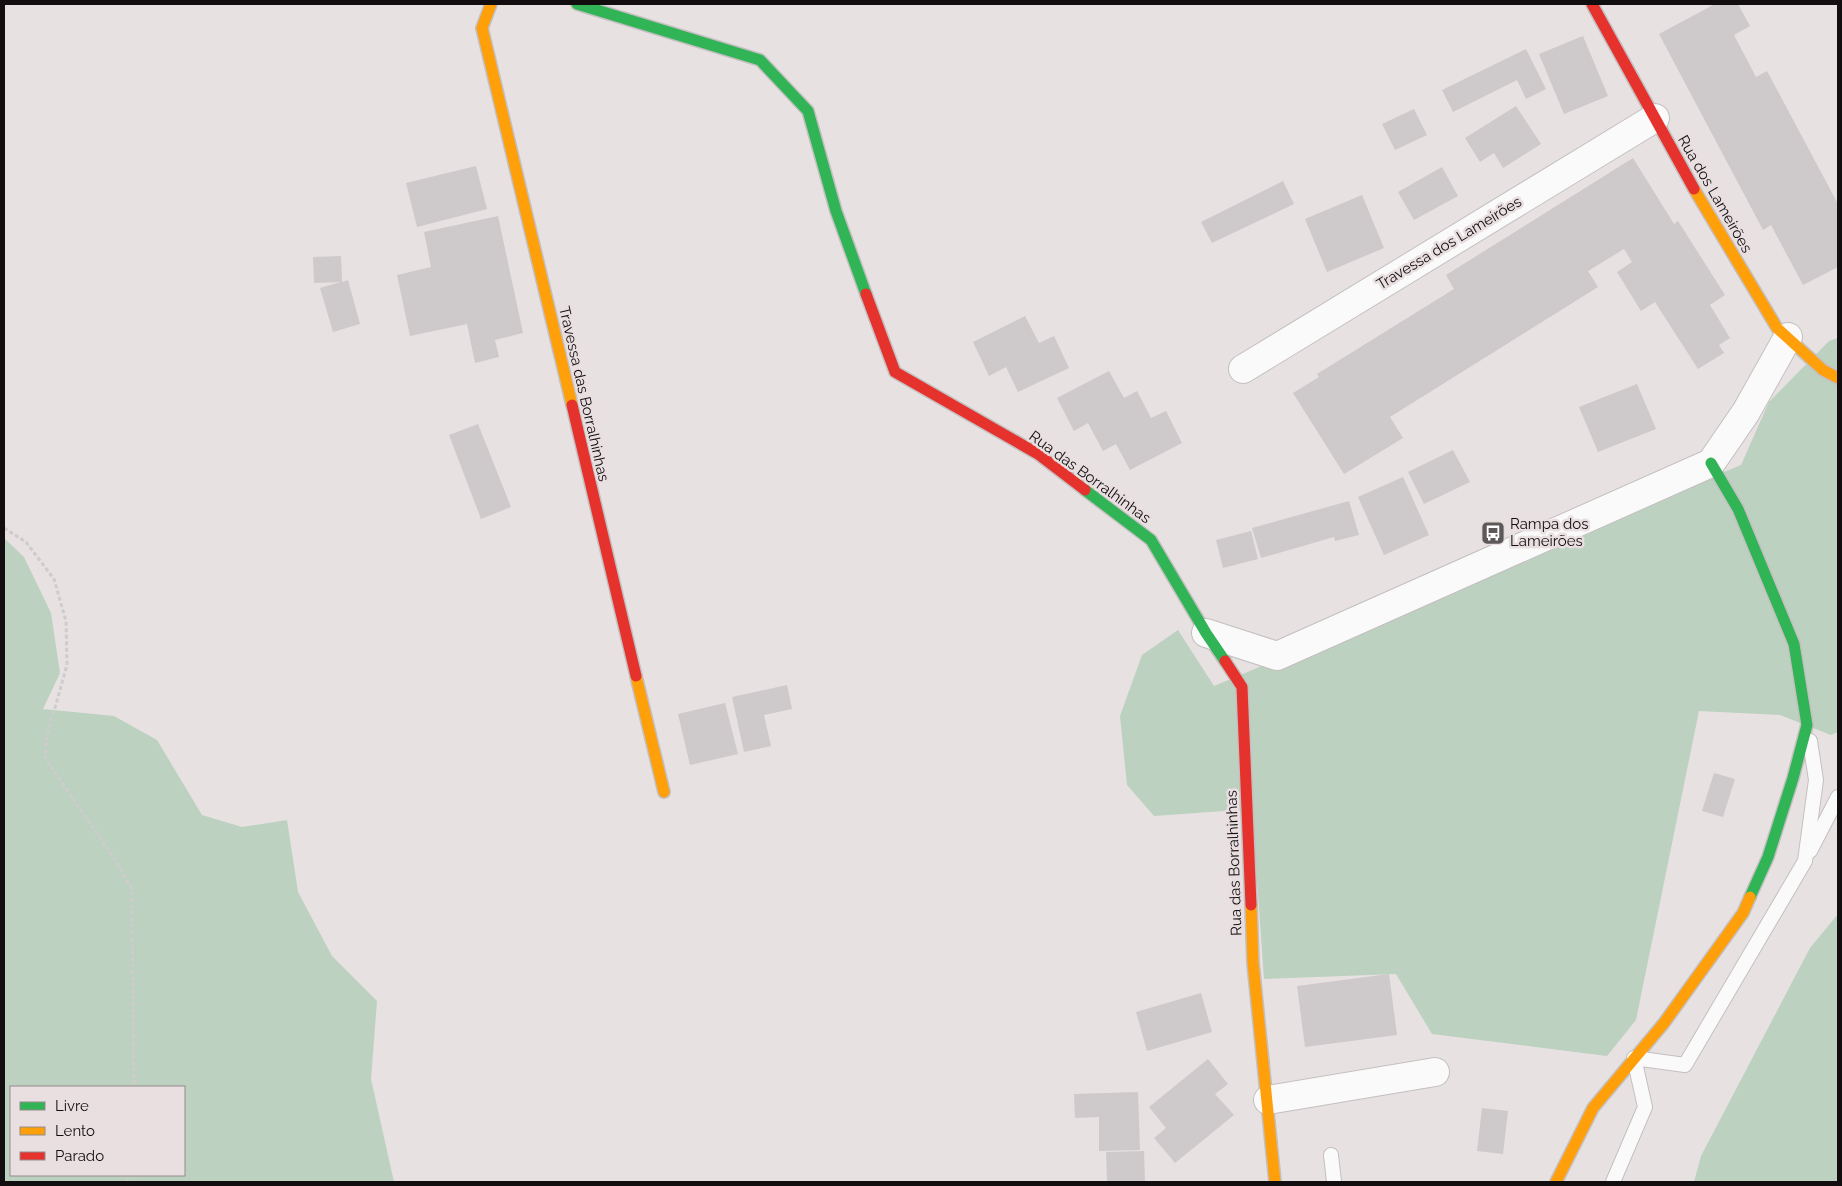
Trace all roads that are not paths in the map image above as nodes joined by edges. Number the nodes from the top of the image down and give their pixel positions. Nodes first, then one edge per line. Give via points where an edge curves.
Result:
1 (491, 4) edge
2 (577, 4) edge
3 (1592, 4) edge
4 (1655, 118) junction
5 (1788, 337) junction
6 (1242, 369) dead end
7 (1838, 378) edge
8 (1711, 463) junction
9 (1206, 633) junction
10 (1807, 725) junction
11 (664, 792) dead end
12 (1838, 797) edge
13 (1805, 861) junction
14 (1634, 1058) junction
15 (1435, 1072) dead end
16 (1268, 1100) junction
17 (1332, 1155) dead end
18 (1275, 1182) edge
19 (1334, 1182) edge
20 (1556, 1182) edge
21 (1612, 1182) edge

1 - 11 street, Travessa das Borralhinhas via 482,28
2 - 9 street, Rua das Borralhinhas via 760,60 808,111 836,211 895,372 1038,454 1151,540
3 - 4 street, Rua dos Lameirões
4 - 5 street, Rua dos Lameirões via 1712,222 1777,328
4 - 6 street, Travessa dos Lameirões
5 - 7 street, Rua dos Lameirões via 1823,370
5 - 8 street via 1746,412
8 - 9 street via 1277,656
8 - 10 street via 1738,509 1794,644
9 - 16 street, Rua das Borralhinhas via 1242,687 1253,963
10 - 13 lane via 1816,780
10 - 14 street via 1768,857 1742,913 1664,1022
12 - 13 lane
13 - 14 lane via 1685,1065
14 - 20 street via 1593,1108
14 - 21 lane via 1645,1107
15 - 16 street
16 - 18 street, Rua das Borralhinhas
17 - 19 lane

